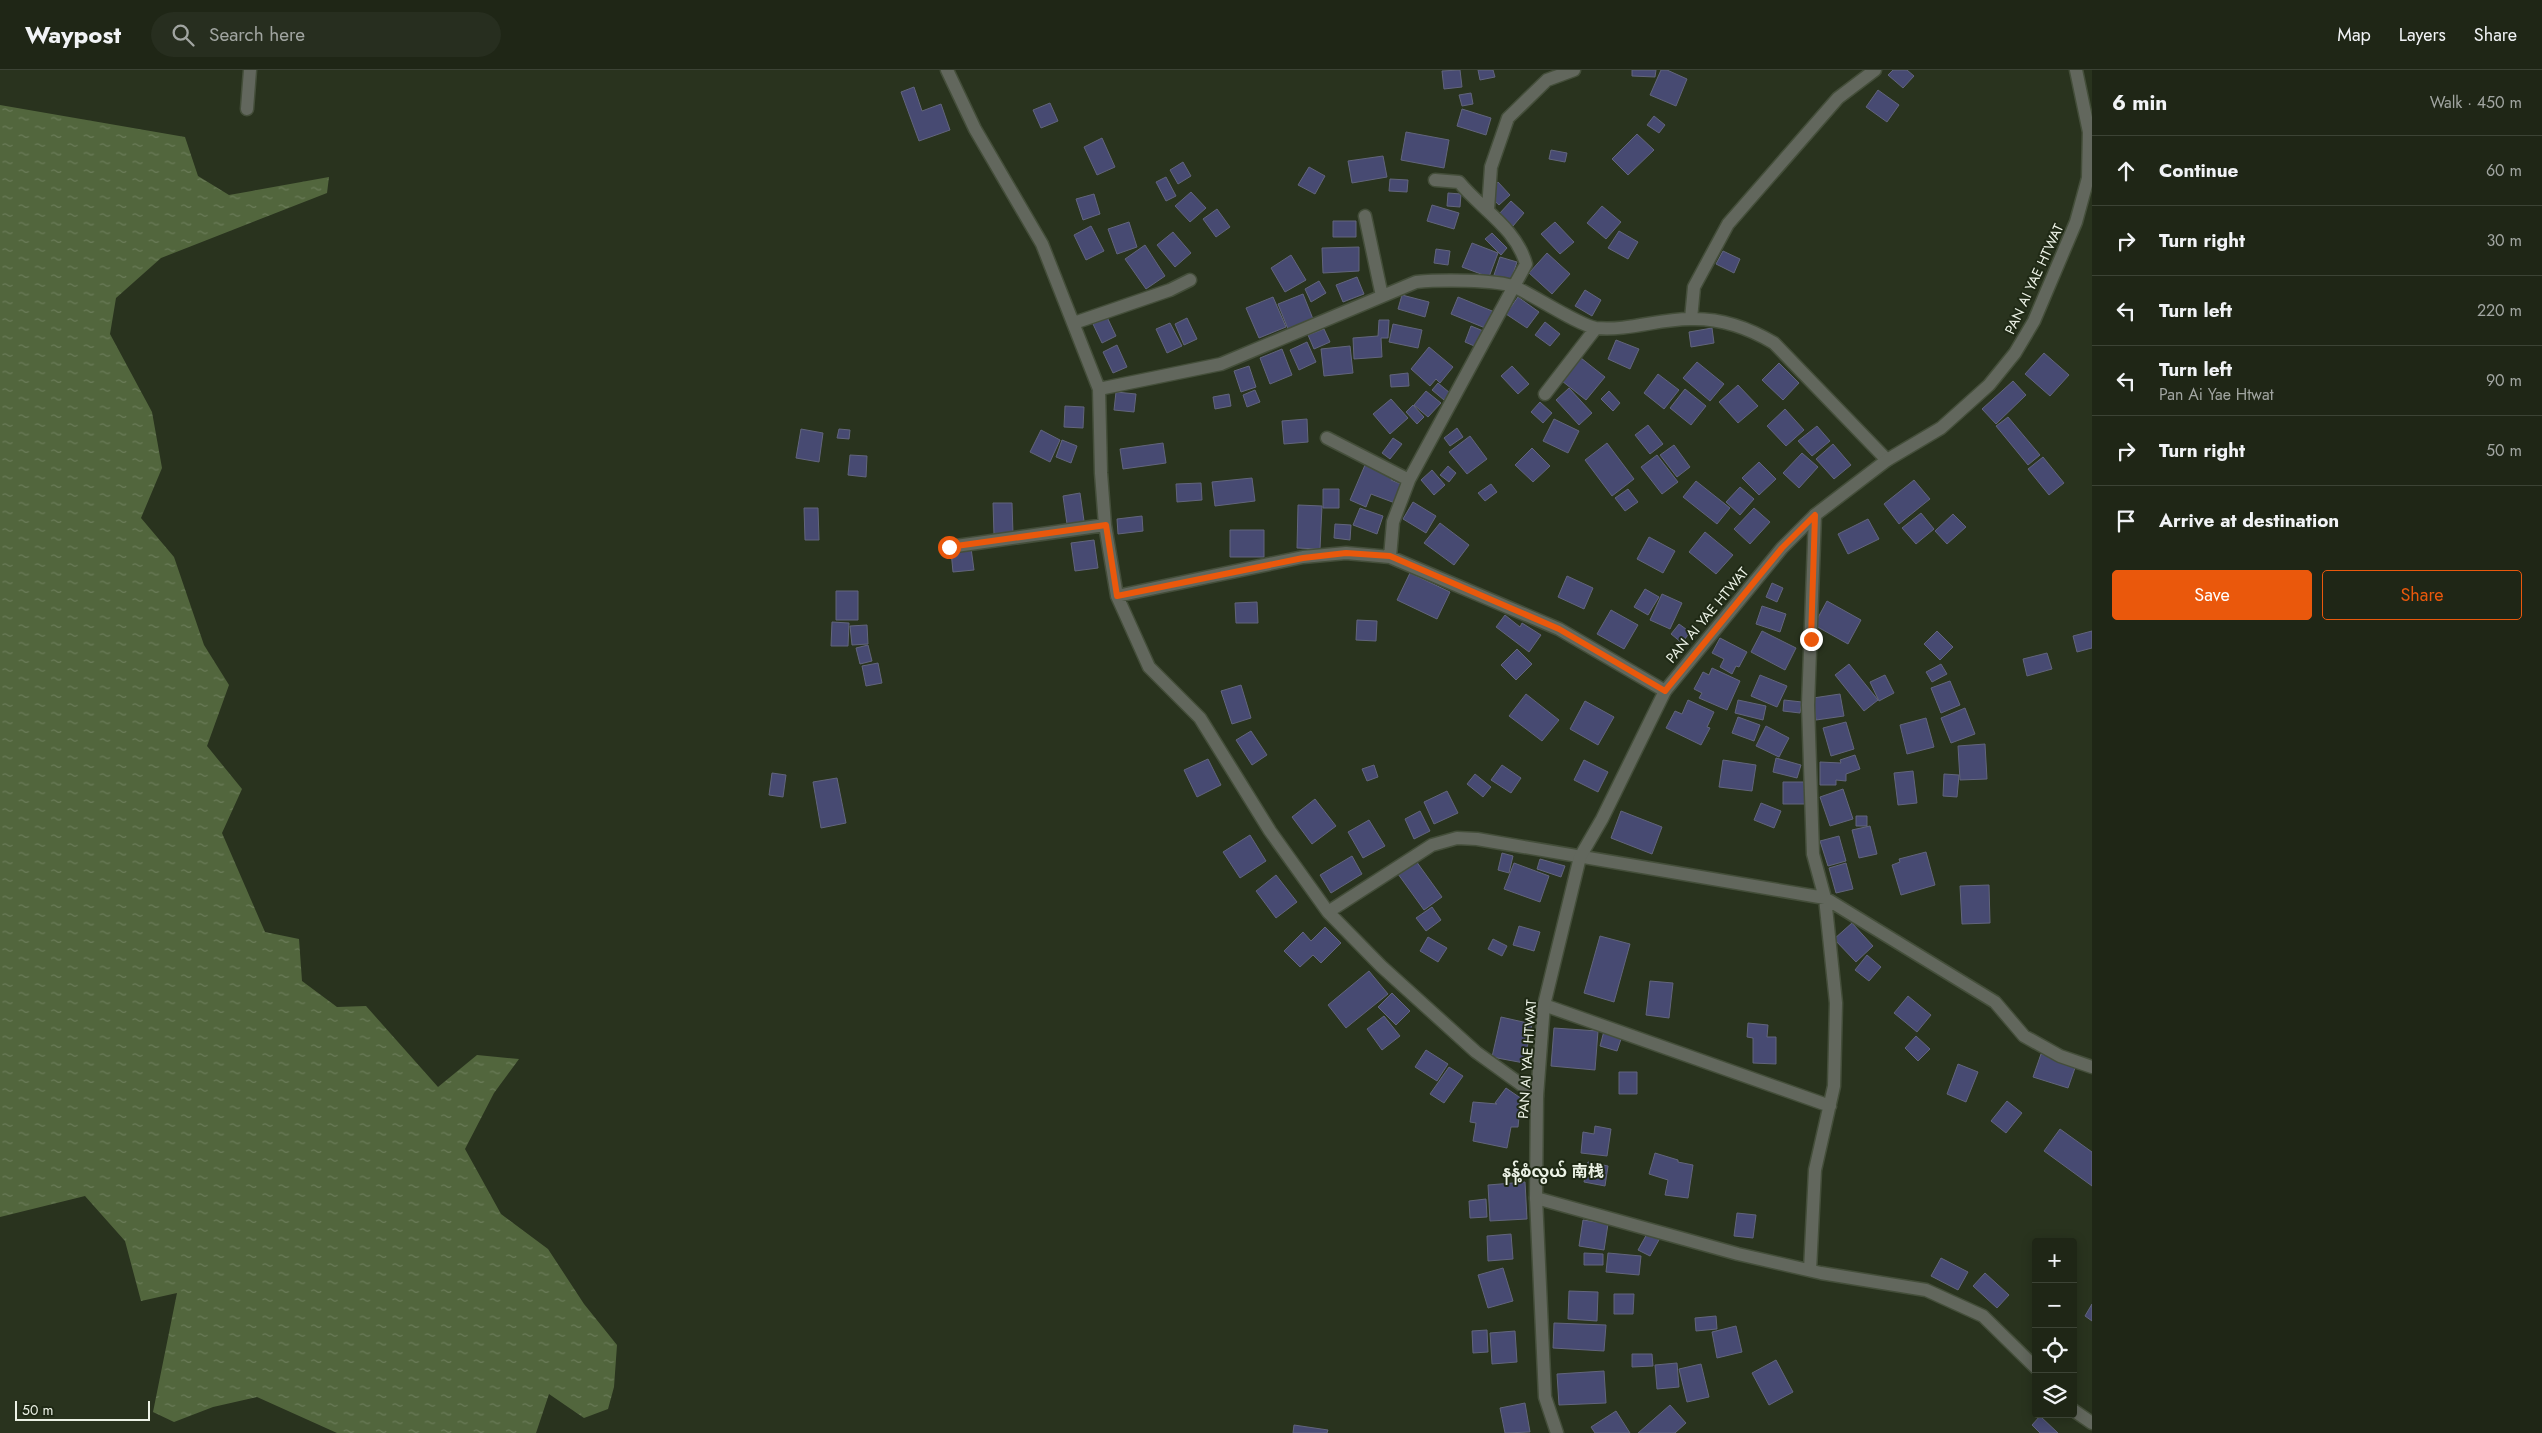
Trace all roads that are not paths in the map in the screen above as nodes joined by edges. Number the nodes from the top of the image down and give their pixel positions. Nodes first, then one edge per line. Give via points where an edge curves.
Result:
1 (250, 70) edge
2 (947, 70) edge
3 (1574, 70) edge
4 (1875, 70) edge
5 (2076, 70) edge
6 (247, 109) dead end
7 (1435, 180) dead end
8 (1488, 209) junction
9 (1365, 216) dead end
10 (1190, 280) dead end
11 (1512, 286) junction
12 (1382, 296) junction
13 (1690, 319) junction
14 (1074, 323) junction
15 (1596, 328) junction
16 (1099, 389) junction
17 (1545, 394) dead end
18 (1327, 438) dead end
19 (1887, 460) junction
20 (1410, 480) junction
21 (1815, 515) junction
22 (1106, 525) junction
23 (949, 547) dead end
24 (1390, 556) junction
25 (1117, 596) junction
26 (1665, 691) junction
27 (1580, 857) junction
28 (1825, 898) junction
29 (1328, 912) junction
30 (1544, 1005) junction
31 (2092, 1067) edge
32 (1537, 1096) junction
33 (1830, 1106) junction
34 (1536, 1198) junction
35 (1810, 1270) junction
36 (2032, 1364) edge
37 (2077, 1413) edge
38 (2092, 1423) edge
39 (1557, 1433) edge

1 - 6 street
2 - 14 street via 975,129 1042,244
3 - 8 street via 1547,80 1508,118 1491,167
4 - 13 street via 1838,98 1728,224 1694,287
5 - 19 street, PAN AI YAE HTWAT via 2090,132 2088,178 2076,222 2034,321 2015,353 1989,385 1940,428
7 - 8 street via 1459,182 1474,200
8 - 11 street via 1522,249 1526,264
9 - 12 street
10 - 14 street
11 - 12 street via 1416,282
11 - 15 street
11 - 20 street
12 - 16 street via 1222,364
13 - 15 street via 1631,328
13 - 19 street via 1754,331 1774,343
14 - 16 street
15 - 17 street
16 - 22 street
18 - 20 street
19 - 21 street, PAN AI YAE HTWAT
20 - 24 street via 1393,522
21 - 26 street, PAN AI YAE HTWAT via 1776,556
21 - 28 street via 1808,705 1813,854
22 - 23 street
22 - 25 street
24 - 25 street via 1346,553 1303,558
24 - 26 street via 1559,629
25 - 29 street via 1149,667 1200,718 1270,832
26 - 27 street, PAN AI YAE HTWAT
27 - 28 street
27 - 29 street via 1456,838 1432,845
27 - 30 street, PAN AI YAE HTWAT
28 - 31 street via 1995,1002 2024,1036 2060,1056
28 - 33 street via 1836,1003 1834,1086
29 - 32 street via 1381,966 1476,1052
30 - 32 street, PAN AI YAE HTWAT
30 - 33 street
32 - 34 street, PAN AI YAE HTWAT
33 - 35 street via 1814,1170
34 - 35 street via 1738,1254
34 - 39 street, PAN AI YAE HTWAT via 1545,1397
35 - 36 street via 1926,1290 1983,1316
37 - 38 street

